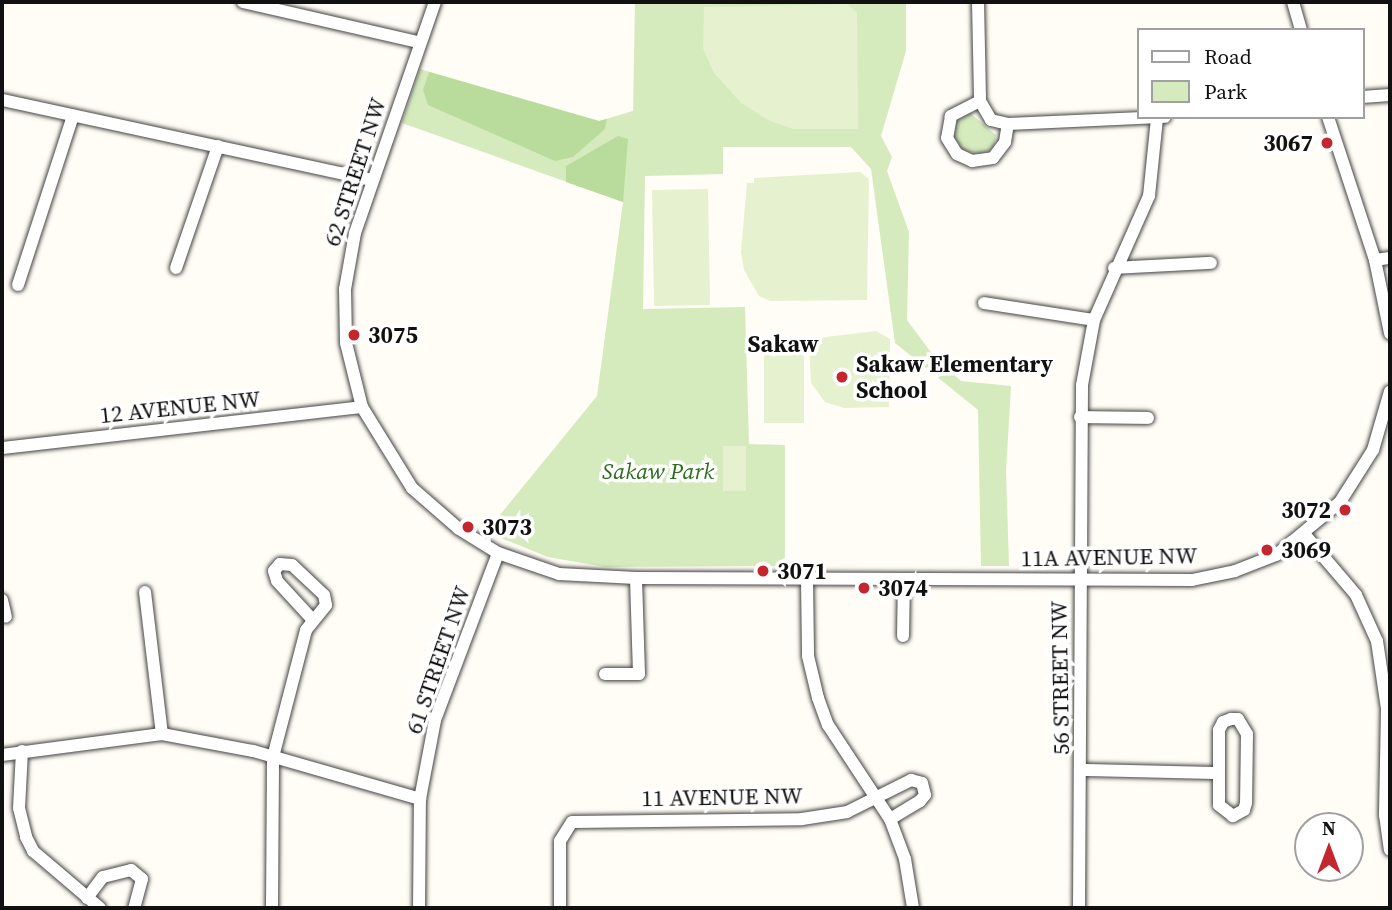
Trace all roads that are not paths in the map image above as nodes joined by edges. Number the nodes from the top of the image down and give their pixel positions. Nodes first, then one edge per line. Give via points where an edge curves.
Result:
1 (243, 2) edge
2 (435, 2) edge
3 (978, 2) edge
4 (1293, 2) edge
5 (267, 4) edge
6 (1300, 28) edge
7 (418, 42) junction
8 (1390, 94) edge
9 (1364, 97) edge
10 (2, 100) edge
11 (980, 101) junction
12 (74, 116) junction
13 (1136, 119) edge
14 (1157, 119) edge
15 (1329, 119) edge
16 (1003, 124) junction
17 (218, 146) junction
18 (372, 180) junction
19 (1390, 258) edge
20 (1375, 260) junction
21 (1211, 263) dead end
22 (176, 268) dead end
23 (1114, 268) junction
24 (18, 285) dead end
25 (984, 303) dead end
26 (1094, 320) junction
27 (1390, 333) edge
28 (1390, 391) edge
29 (362, 407) junction
30 (1080, 417) junction
31 (1148, 418) dead end
32 (2, 448) edge
33 (1305, 535) junction
34 (498, 553) junction
35 (636, 579) junction
36 (807, 580) junction
37 (904, 580) junction
38 (1080, 580) junction
39 (145, 592) dead end
40 (2, 600) edge
41 (6, 617) dead end
42 (312, 619) junction
43 (902, 636) dead end
44 (605, 674) dead end
45 (1389, 709) edge
46 (162, 734) junction
47 (22, 751) junction
48 (2, 755) edge
49 (273, 757) junction
50 (1082, 770) junction
51 (1219, 773) junction
52 (421, 799) junction
53 (878, 799) junction
54 (890, 819) junction
55 (1390, 850) edge
56 (86, 898) junction
57 (100, 908) edge
58 (134, 908) edge
59 (272, 908) edge
60 (419, 908) edge
61 (560, 908) edge
62 (913, 908) edge
63 (1079, 908) edge

1 - 5 street
2 - 7 street, 62 STREET NW
3 - 11 street
4 - 6 street
5 - 7 street
7 - 18 street, 62 STREET NW
8 - 9 street
10 - 12 street
11 - 16 street via 984,114
11 - 16 street via 957,110 948,124 947,138 962,158 982,162 996,156 1005,142
12 - 17 street
12 - 24 street
13 - 16 street
14 - 23 street, 56 STREET NW via 1149,196
15 - 20 street
17 - 18 street
17 - 22 street
18 - 29 street, 62 STREET NW via 355,233 345,300 349,369
19 - 20 street
20 - 27 street
21 - 23 street
23 - 26 street, 56 STREET NW
25 - 26 street
26 - 30 street, 56 STREET NW
28 - 33 street, 11A AVENUE NW via 1382,429 1363,471 1340,502
29 - 32 street, 12 AVENUE NW
29 - 34 street, 62 STREET NW via 412,488 459,529
30 - 31 street
30 - 38 street, 56 STREET NW
33 - 38 street, 11A AVENUE NW via 1276,555 1203,578
33 - 45 street via 1356,595 1367,616 1377,641
34 - 35 street, 11A AVENUE NW via 559,574
34 - 52 street, 61 STREET NW via 435,720
35 - 36 street, 11A AVENUE NW
35 - 44 street via 639,674
36 - 37 street, 11A AVENUE NW
36 - 53 street via 808,656 818,698 828,725
37 - 38 street, 11A AVENUE NW
37 - 43 street
38 - 50 street, 56 STREET NW
39 - 46 street
40 - 41 street
42 - 42 street via 324,608 324,596 292,565 281,564 274,571 276,581
42 - 49 street
45 - 55 street via 1385,815
46 - 47 street
46 - 49 street
47 - 48 street
47 - 56 street via 20,825 33,851
49 - 52 street
49 - 59 street
50 - 51 street, 56 STREET NW
50 - 63 street, 56 STREET NW
51 - 51 street via 1219,805 1227,814 1239,814 1246,803 1247,734 1238,719 1227,719 1219,730
52 - 60 street, 61 STREET NW
53 - 54 street
53 - 54 street, 11 AVENUE NW via 911,780 922,783 925,795 920,801
53 - 61 street, 11 AVENUE NW via 847,812 802,819 583,819 566,827 560,841
54 - 62 street via 905,859
56 - 57 street
56 - 58 street via 103,877 131,870 142,879

